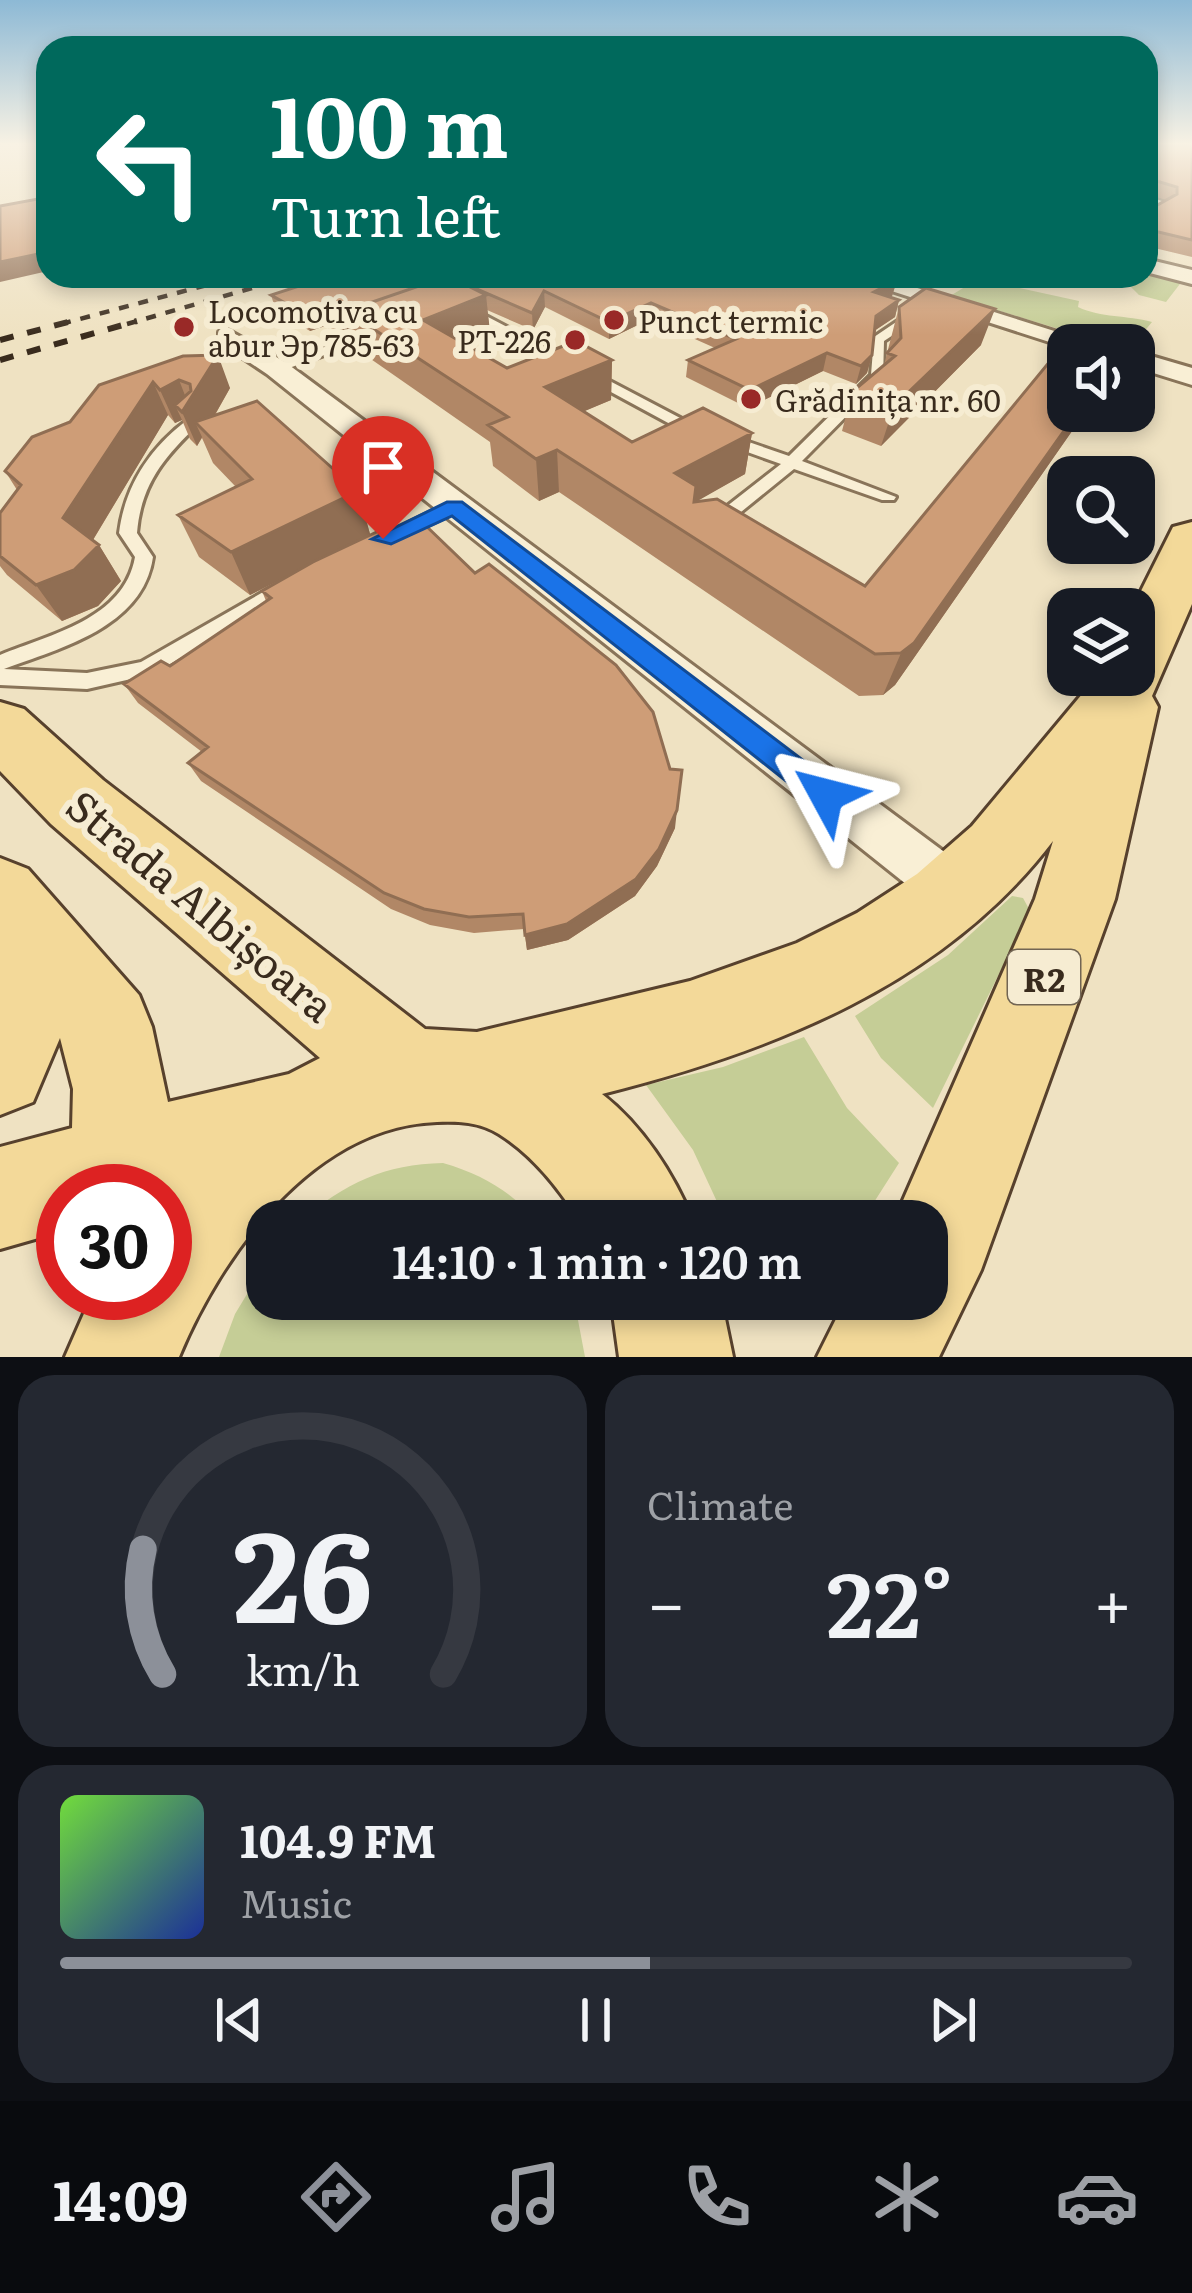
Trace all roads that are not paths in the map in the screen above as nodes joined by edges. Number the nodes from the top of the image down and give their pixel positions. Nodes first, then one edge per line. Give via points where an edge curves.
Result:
1 (1158, 268) edge
2 (1192, 277) edge
3 (897, 288) edge
4 (472, 296) edge
5 (934, 299) junction
6 (391, 326) edge
7 (1047, 333) edge
8 (228, 337) dead end
9 (1155, 366) edge
10 (276, 368) junction
11 (1192, 377) edge
12 (195, 422) edge
13 (793, 460) junction
14 (888, 497) dead end
15 (454, 506) junction
16 (698, 537) edge
17 (1192, 538) edge
18 (332, 563) edge
19 (312, 573) edge
20 (1155, 623) edge
21 (0, 663) edge
22 (0, 676) edge
23 (1117, 696) edge
24 (1127, 696) edge
25 (0, 728) edge
26 (955, 891) junction
27 (26, 927) edge
28 (0, 1069) edge
29 (444, 1076) junction
30 (308, 1112) junction
31 (122, 1164) edge
32 (161, 1164) edge
33 (36, 1192) edge
34 (0, 1198) edge
35 (630, 1200) edge
36 (948, 1217) edge
37 (192, 1223) edge
38 (670, 1320) edge
39 (898, 1320) edge
40 (676, 1357) edge
41 (874, 1357) edge

1 - 2 street
3 - 5 street
4 - 13 lane via 454,303 676,422
5 - 7 street
5 - 13 lane via 878,340 878,376
6 - 10 lane
8 - 10 street
9 - 11 street
10 - 15 street
12 - 21 lane via 163,447 136,494 128,533 144,557 138,590 108,614
13 - 14 lane
13 - 16 lane
15 - 18 lane
15 - 26 street
17 - 20 main road, R2
19 - 22 lane via 146,669 87,681
23 - 26 main road, R2 via 1032,811
24 - 36 main road, R2 via 1075,899
25 - 29 main road, Strada Albișoara via 77,802
26 - 29 main road, R2 via 856,962 806,986 629,1042
27 - 28 main road
27 - 31 main road via 107,1027 120,1089
29 - 30 main road via 376,1081
29 - 35 main road, Strada Albișoara via 547,1106 583,1136
30 - 32 main road
30 - 37 main road via 239,1166
33 - 34 main road
38 - 40 main road
39 - 41 main road

